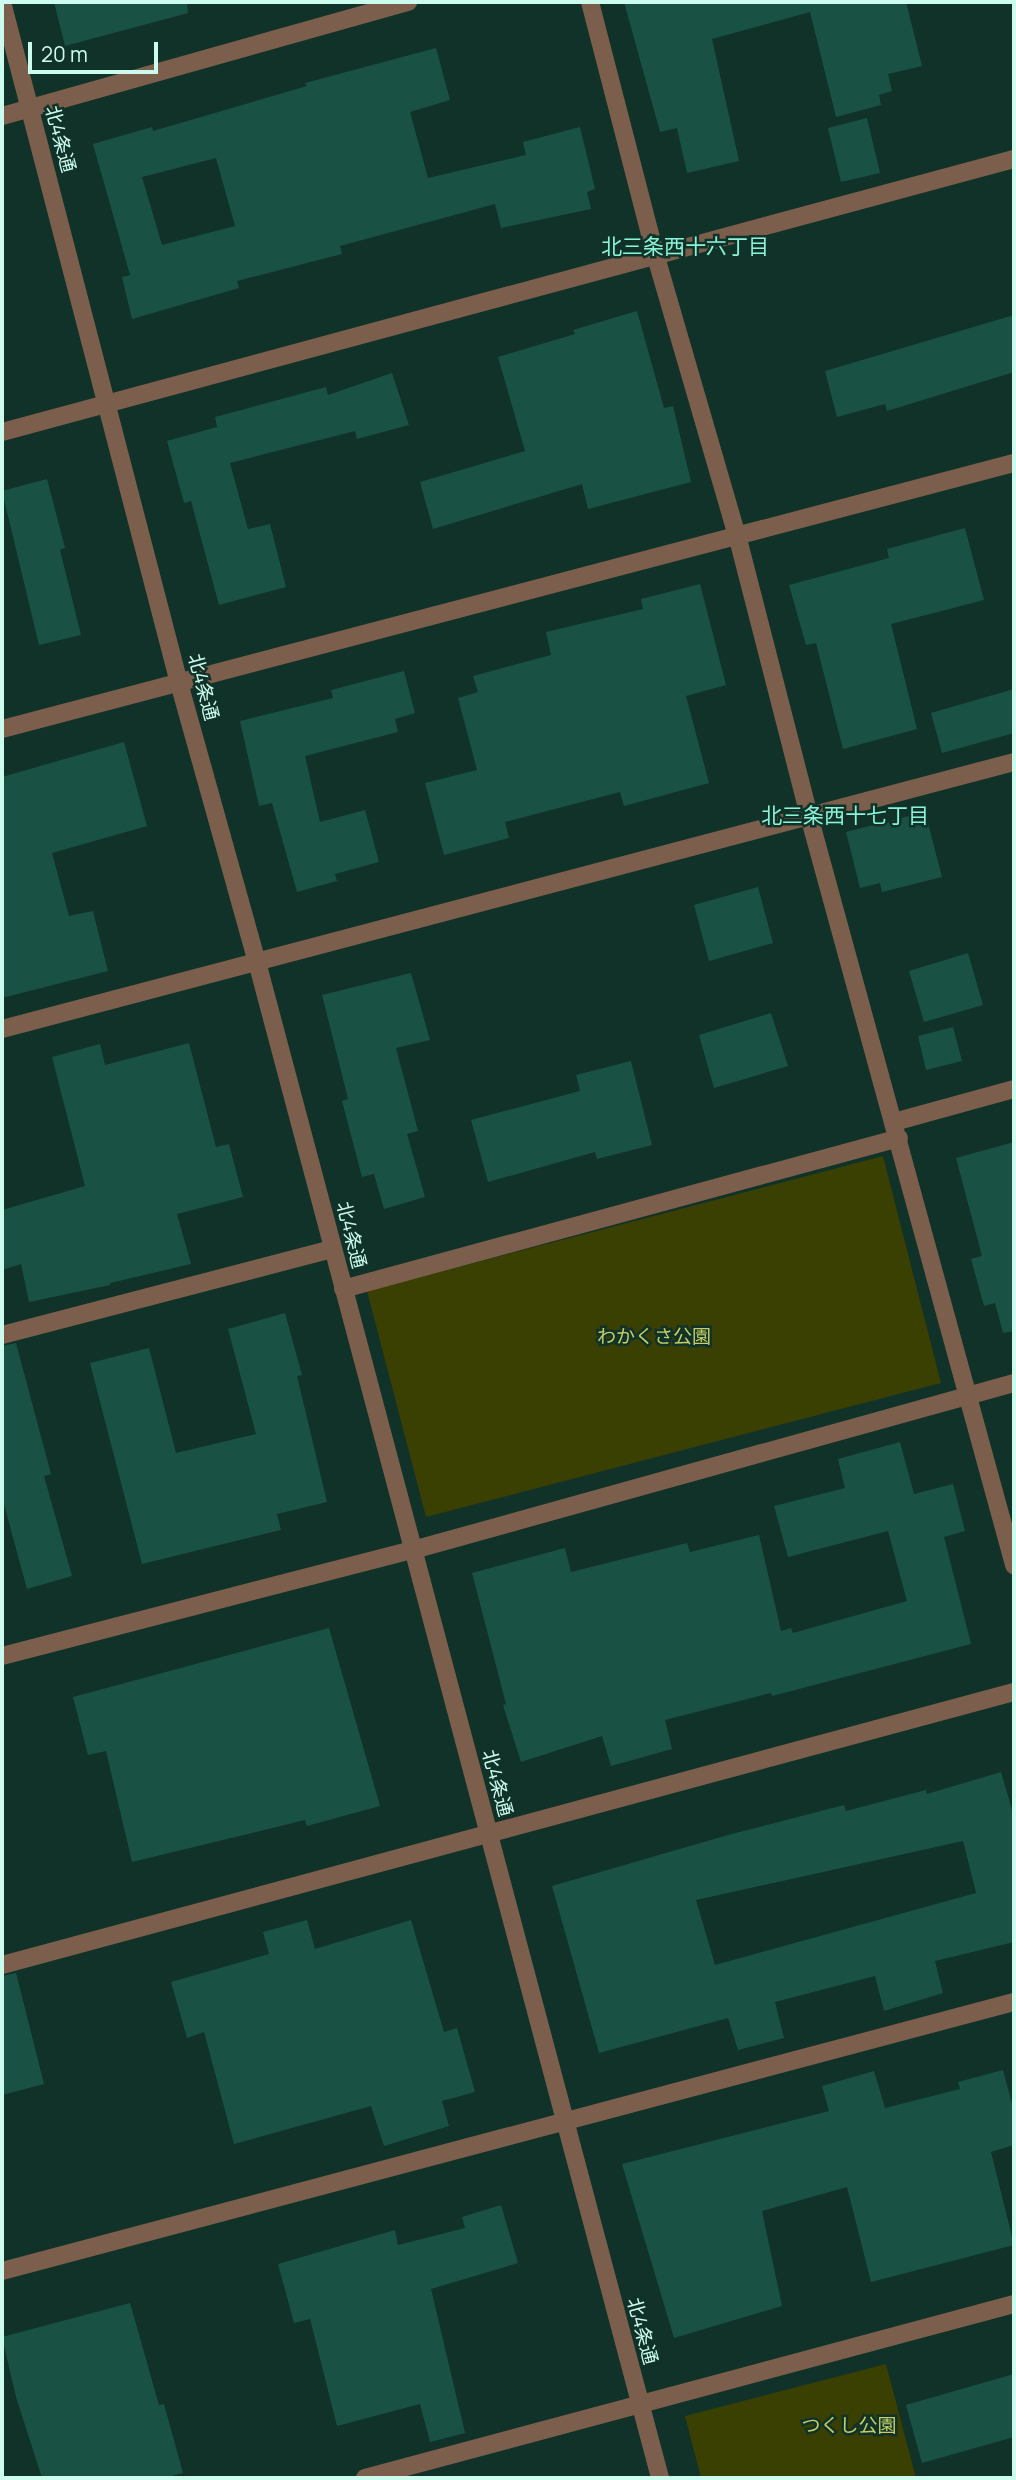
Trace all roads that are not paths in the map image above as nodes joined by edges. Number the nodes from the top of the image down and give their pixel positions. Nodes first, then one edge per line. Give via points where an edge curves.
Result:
1 (2, 2) edge
2 (408, 2) edge
3 (590, 2) edge
4 (30, 109) junction
5 (2, 116) edge
6 (1014, 159) edge
7 (656, 257) junction
8 (107, 405) junction
9 (2, 432) edge
10 (1014, 463) edge
11 (737, 535) junction
12 (179, 683) junction
13 (2, 729) edge
14 (1014, 762) edge
15 (809, 816) junction
16 (257, 962) junction
17 (2, 1029) edge
18 (1014, 1089) edge
19 (896, 1130) junction
20 (333, 1249) junction
21 (343, 1289) junction
22 (2, 1335) edge
23 (1014, 1384) edge
24 (969, 1396) junction
25 (413, 1550) junction
26 (1014, 1565) edge
27 (2, 1656) edge
28 (1014, 1692) edge
29 (489, 1835) junction
30 (2, 1965) edge
31 (1014, 2003) edge
32 (564, 2123) junction
33 (2, 2272) edge
34 (1014, 2304) edge
35 (639, 2403) junction
36 (365, 2478) edge
37 (660, 2478) edge

1 - 4 street, 北4条通
2 - 4 street
3 - 7 street
4 - 5 street
4 - 8 street, 北4条通
6 - 7 street
7 - 8 street
7 - 11 street
8 - 9 street
8 - 12 street, 北4条通
10 - 11 street
11 - 12 street
11 - 15 street
12 - 13 street
12 - 16 street, 北4条通
14 - 15 street
15 - 16 street
15 - 19 street
16 - 17 street
16 - 20 street, 北4条通
18 - 19 street
19 - 21 street
19 - 24 street
20 - 21 street, 北4条通
20 - 22 street
21 - 25 street, 北4条通
23 - 24 street
24 - 25 street
24 - 26 street
25 - 27 street
25 - 29 street, 北4条通
28 - 29 street
29 - 30 street
29 - 32 street, 北4条通
31 - 32 street
32 - 33 street
32 - 35 street, 北4条通
34 - 35 street
35 - 36 street
35 - 37 street, 北4条通

